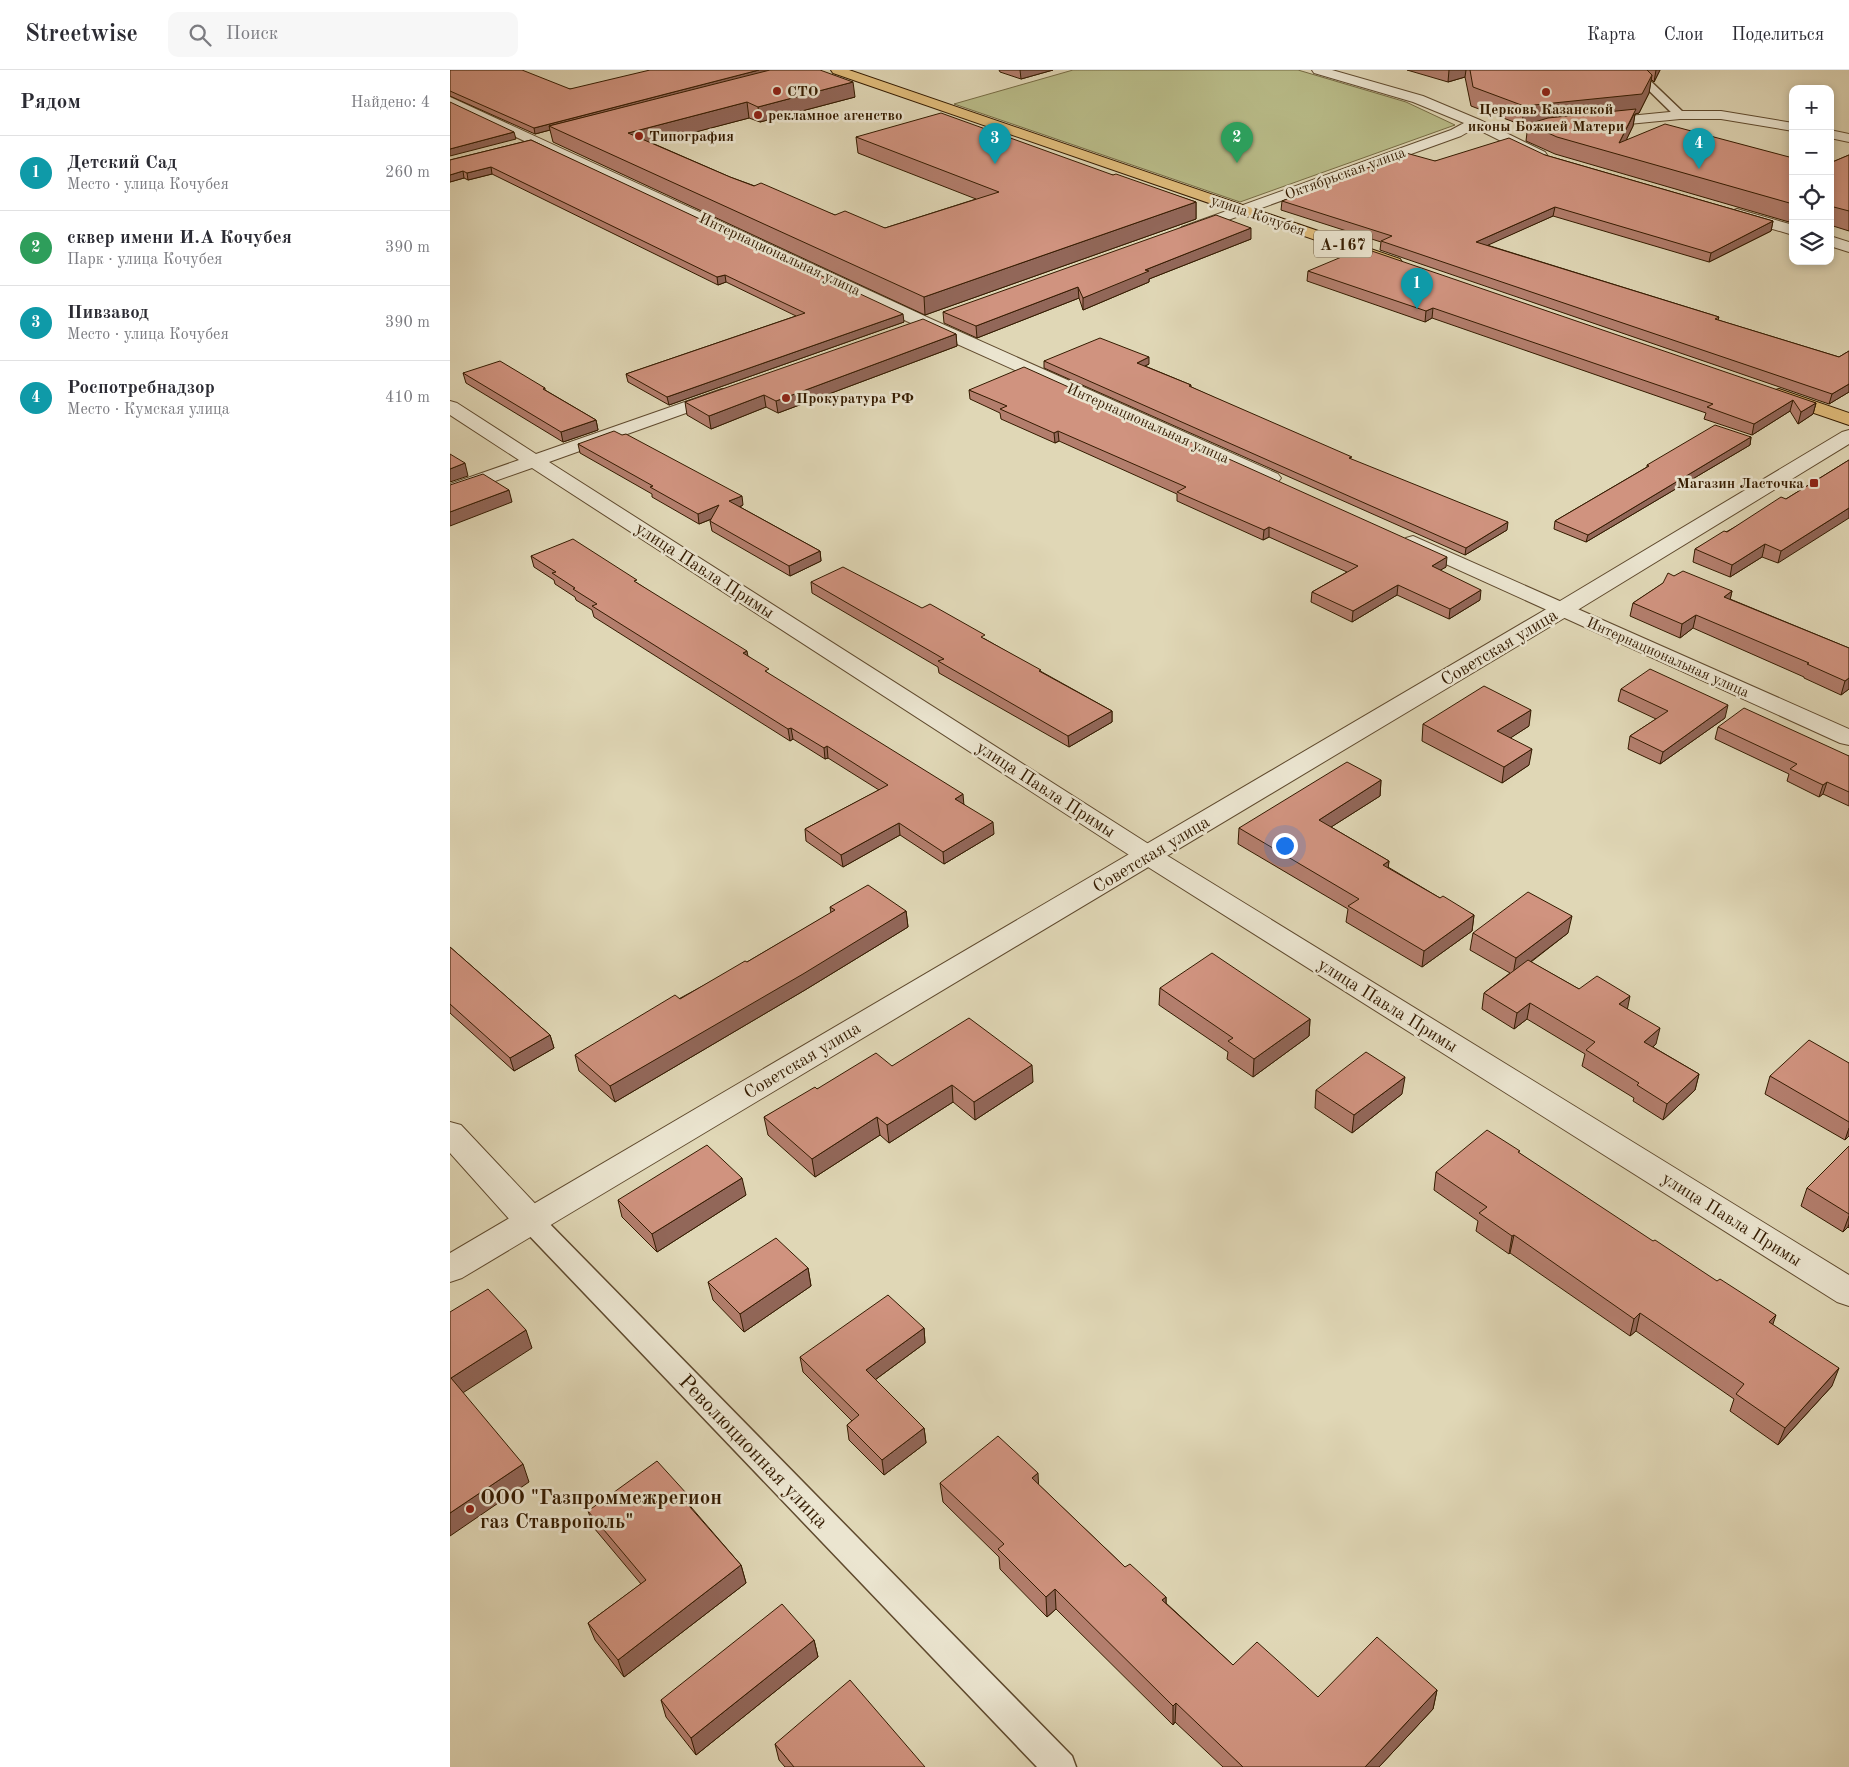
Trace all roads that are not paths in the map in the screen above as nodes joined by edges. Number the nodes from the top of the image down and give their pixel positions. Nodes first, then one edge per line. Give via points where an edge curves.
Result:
1 (837, 70) edge
2 (1318, 70) edge
3 (1633, 70) edge
4 (450, 101) edge
5 (1680, 116) junction
6 (1475, 123) junction
7 (1583, 125) edge
8 (1789, 126) edge
9 (1524, 130) edge
10 (1495, 133) junction
11 (555, 135) edge
12 (1834, 135) edge
13 (1849, 138) edge
14 (536, 140) junction
15 (517, 145) edge
16 (1549, 159) edge
17 (1244, 210) junction
18 (1727, 211) edge
19 (1789, 229) edge
20 (1168, 236) edge
21 (1834, 242) edge
22 (1849, 246) edge
23 (1411, 268) edge
24 (942, 315) edge
25 (923, 322) junction
26 (905, 328) edge
27 (734, 389) edge
28 (1765, 390) edge
29 (450, 407) edge
30 (1849, 419) edge
31 (1849, 436) edge
32 (535, 461) junction
33 (1284, 484) edge
34 (450, 491) edge
35 (1401, 536) edge
36 (1563, 609) junction
37 (1849, 738) edge
38 (1148, 856) junction
39 (450, 1133) edge
40 (531, 1221) junction
41 (450, 1269) edge
42 (1849, 1292) edge
43 (1060, 1767) edge

1 - 17 main road, улица Кочубея / А-167
2 - 6 street via 1418,99
3 - 5 lane
4 - 14 street, Интернациональная улица
5 - 7 street
5 - 8 street via 1721,114
6 - 10 street
6 - 17 street, Октябрьская улица via 1456,133
9 - 10 street
10 - 16 street
11 - 14 street
12 - 13 street
14 - 15 street
14 - 25 street, Интернациональная улица
17 - 20 street, Октябрьская улица
17 - 23 main road, улица Кочубея / А-167
18 - 19 street
21 - 22 street
24 - 25 street
25 - 26 street
25 - 33 street, Интернациональная улица
27 - 32 street
28 - 30 main road
29 - 32 street, улица Павла Примы
31 - 36 street, Советская улица
32 - 34 street
32 - 38 street, улица Павла Примы
35 - 36 street, Интернациональная улица
36 - 37 street, Интернациональная улица
36 - 38 street, Советская улица
38 - 40 street, Советская улица
38 - 42 street, улица Павла Примы
39 - 40 street, Революционная улица
40 - 41 street, Советская улица
40 - 43 lane, Революционная улица

